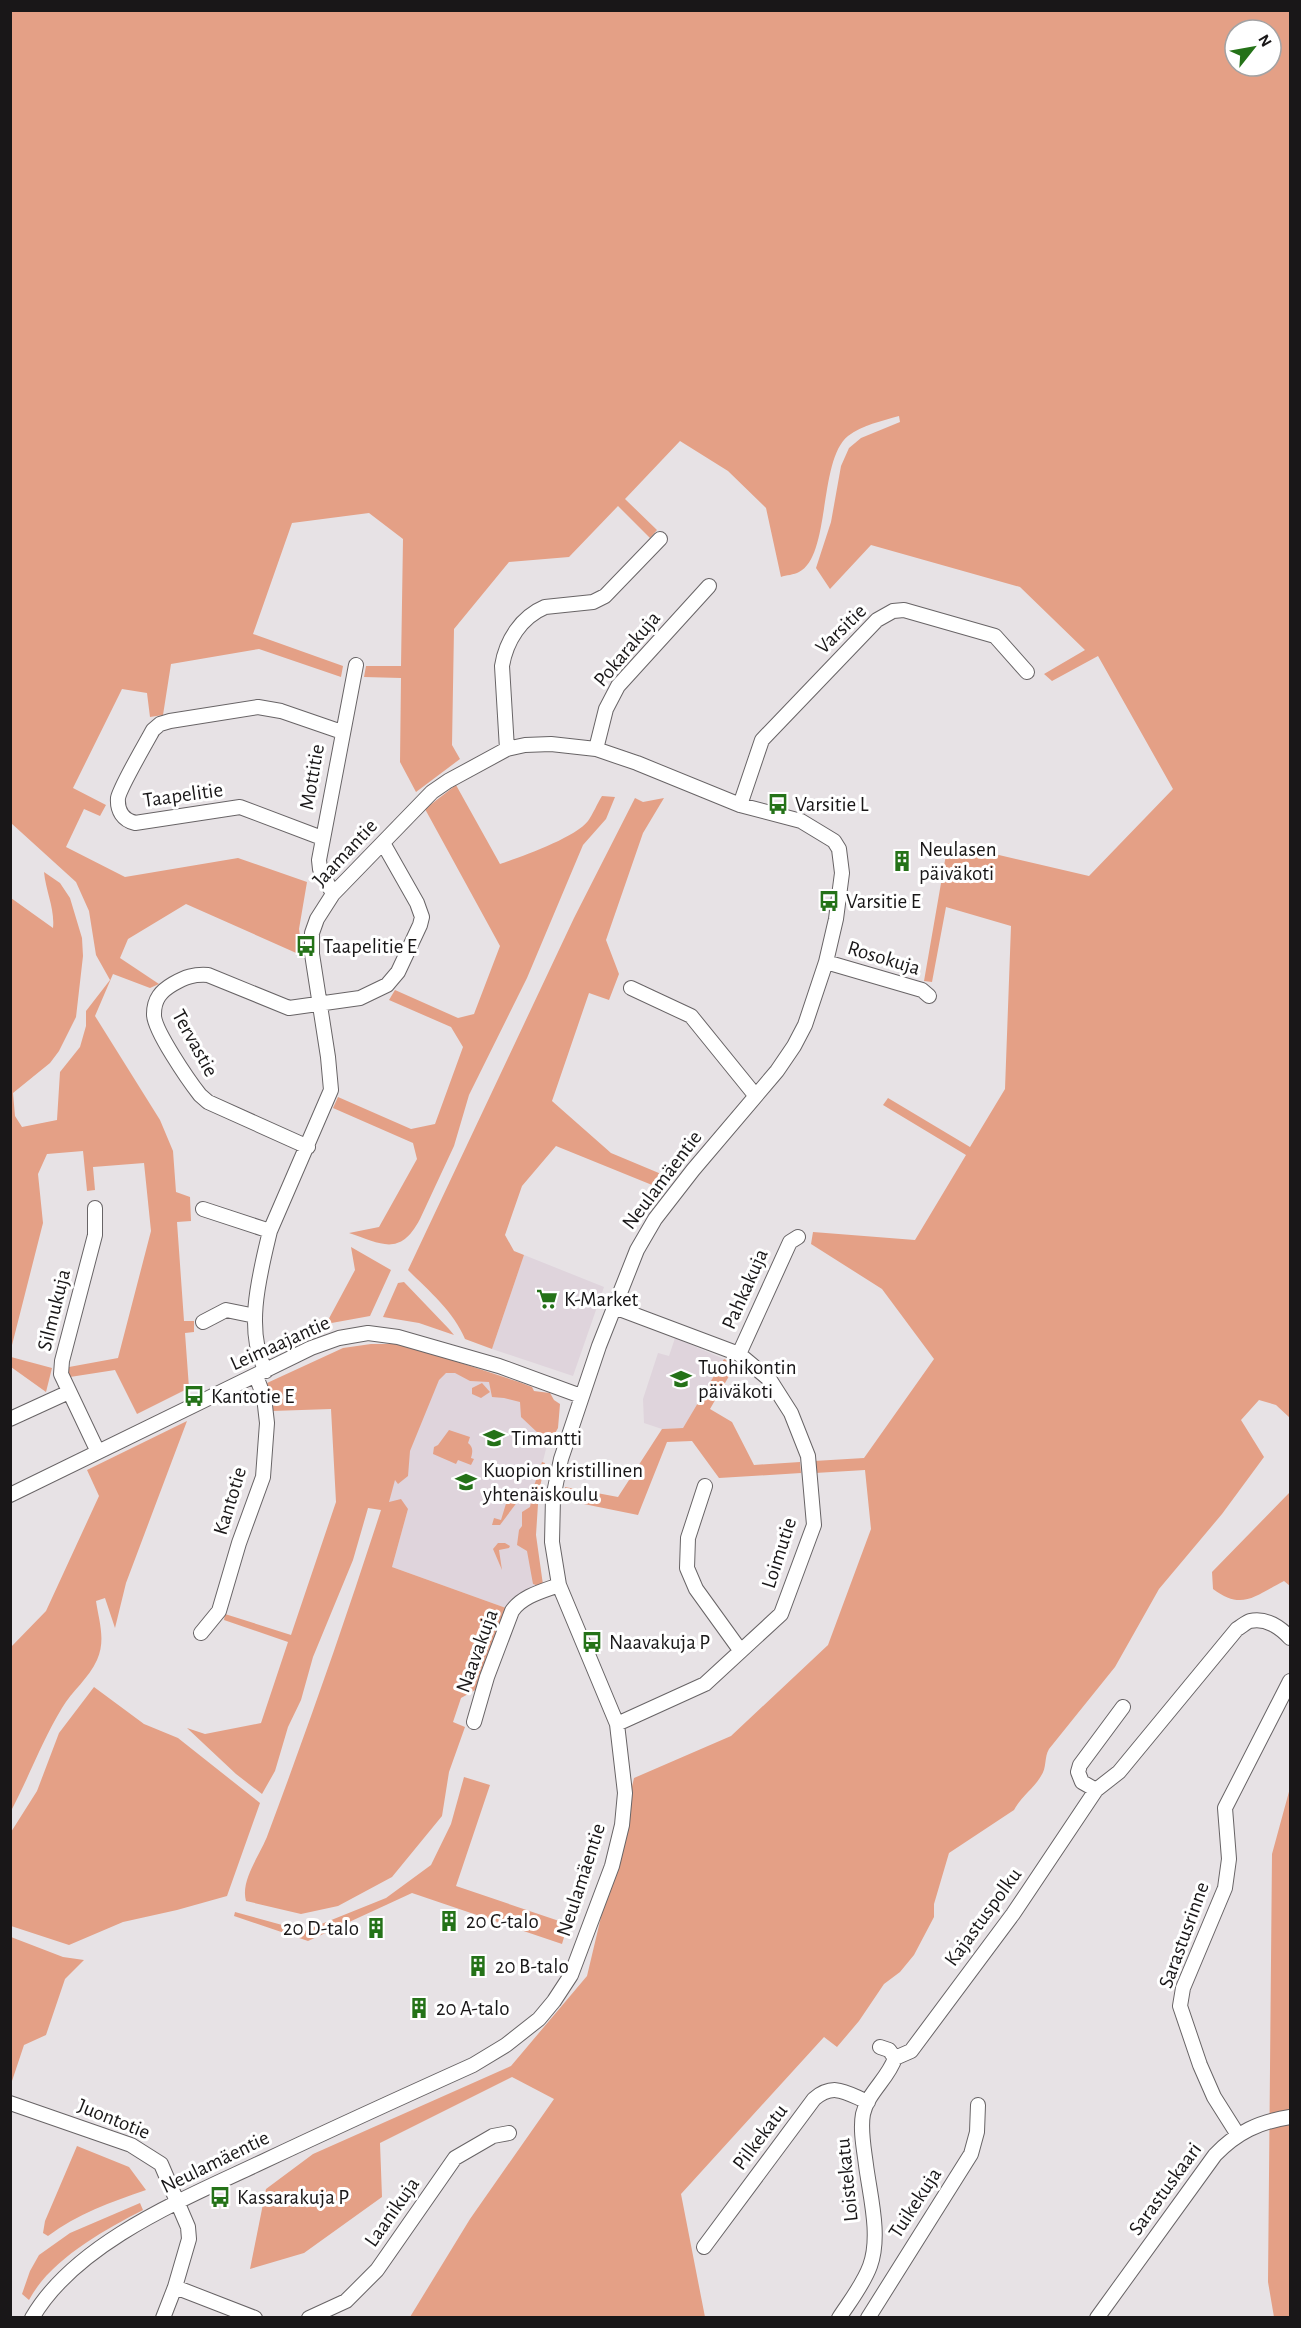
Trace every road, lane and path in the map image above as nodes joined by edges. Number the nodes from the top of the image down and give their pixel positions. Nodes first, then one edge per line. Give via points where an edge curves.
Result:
1 (660, 539) dead end
2 (709, 586) dead end
3 (356, 665) dead end
4 (1027, 672) dead end
5 (342, 732) junction
6 (507, 749) junction
7 (596, 749) junction
8 (740, 805) junction
9 (322, 838) junction
10 (834, 841) joint
11 (383, 843) junction
12 (333, 894) junction
13 (826, 962) junction
14 (631, 988) dead end
15 (929, 996) dead end
16 (320, 1003) junction
17 (755, 1095) junction
18 (308, 1147) junction
19 (95, 1208) dead end
20 (203, 1209) dead end
21 (270, 1231) junction
22 (794, 1239) dead end
23 (614, 1307) junction
24 (255, 1316) junction
25 (203, 1322) dead end
26 (739, 1354) junction
27 (261, 1373) junction
28 (69, 1392) junction
29 (581, 1396) junction
30 (10, 1419) edge
31 (99, 1452) junction
32 (705, 1486) dead end
33 (10, 1495) edge
34 (559, 1585) junction
35 (201, 1633) dead end
36 (1290, 1638) edge
37 (740, 1650) junction
38 (1290, 1681) edge
39 (1123, 1707) dead end
40 (474, 1722) dead end
41 (617, 1724) junction
42 (1096, 1790) junction
43 (880, 2048) dead end
44 (895, 2058) junction
45 (868, 2102) junction
46 (10, 2103) edge
47 (978, 2105) dead end
48 (1290, 2117) edge
49 (509, 2133) dead end
50 (1238, 2134) junction
51 (176, 2202) junction
52 (704, 2247) dead end
53 (175, 2287) junction
54 (840, 2317) edge
55 (32, 2318) edge
56 (163, 2318) edge
57 (255, 2318) edge
58 (309, 2318) edge
59 (868, 2318) edge
60 (1097, 2318) edge

1 - 6 street via 605,597 545,607 516,631 502,666
2 - 7 street, Pokarakuja via 618,686 606,710
3 - 5 street, Mottitie
4 - 8 street, Varsitie via 994,636 904,610 893,611 877,620 762,740
5 - 9 street, Mottitie
5 - 9 street, Taapelitie via 258,707 170,721 153,730 118,798 120,814 135,823 240,807
6 - 7 street, Jaamantie via 551,744
6 - 11 street, Jaamantie via 432,792
7 - 8 street, Jaamantie
8 - 10 street, Jaamantie via 801,821
9 - 12 street, Mottitie via 320,869
10 - 13 street, Neulamäentie via 842,873
11 - 12 street, Jaamantie
11 - 16 street via 417,903 422,917 420,926 398,972 387,985 360,998
12 - 16 street, Jaamantie via 312,933
13 - 15 street, Rosokuja via 922,990
13 - 17 street, Neulamäentie via 794,1046
14 - 17 street via 691,1016
16 - 18 street, Jaamantie via 331,1090
16 - 18 street, Tervastie via 289,1008 208,975 198,975 186,976 161,990 153,1016 192,1085 208,1102
17 - 23 street, Neulamäentie via 655,1219 637,1250
18 - 21 street, Jaamantie
19 - 28 street, Silmukuja via 95,1235 62,1361 61,1374
20 - 21 street
21 - 24 street, Jaamantie
22 - 26 street, Pahkakuja
23 - 26 street, Loimutie
23 - 29 street, Neulamäentie
24 - 25 street via 226,1310
24 - 27 street, Jaamantie
26 - 37 street, Loimutie via 770,1380 791,1413 808,1456 814,1525 781,1614
27 - 29 street, Leimaajantie via 311,1348 368,1333 398,1337 498,1366
27 - 31 street, Leimaajantie
27 - 35 street, Kantotie via 267,1423 263,1477 219,1611
28 - 30 street
28 - 31 street, Silmukuja
29 - 34 street, Neulamäentie via 553,1497 552,1542
31 - 33 street, Leimaajantie
32 - 37 street via 688,1538 687,1568 696,1589
34 - 40 street, Naavakuja via 531,1596 512,1611
34 - 41 street, Neulamäentie
36 - 42 street via 1279,1626 1263,1622 1250,1621 1237,1629 1119,1772
37 - 41 street, Loimutie via 705,1684
38 - 50 street, Sarastusrinne via 1225,1808 1229,1858 1225,1888 1183,1988 1180,2006 1214,2097
39 - 42 street via 1077,1772 1082,1782
41 - 51 street, Neulamäentie via 625,1793 612,1866 571,1975 539,2019 472,2065
42 - 44 street, Kajastuspolku via 1013,1914 911,2050
43 - 44 street via 889,2050
44 - 45 street, Loistekatu
45 - 52 street, Pilkekatu via 831,2089 813,2099
45 - 54 street, Loistekatu via 863,2115 864,2144 874,2252 863,2281
46 - 51 street, Juontotie via 131,2145 161,2164
47 - 59 street, Tuikekuja via 971,2154
48 - 50 street, Sarastuskaari via 1264,2122
49 - 58 street, Laanikuja via 493,2136 455,2158 377,2270 346,2301
50 - 60 street, Sarastuskaari via 1215,2155
51 - 53 street, Juontotie via 188,2227 189,2239
51 - 55 street, Neulamäentie via 81,2260 54,2286
53 - 56 street, Juontotie
53 - 57 street

